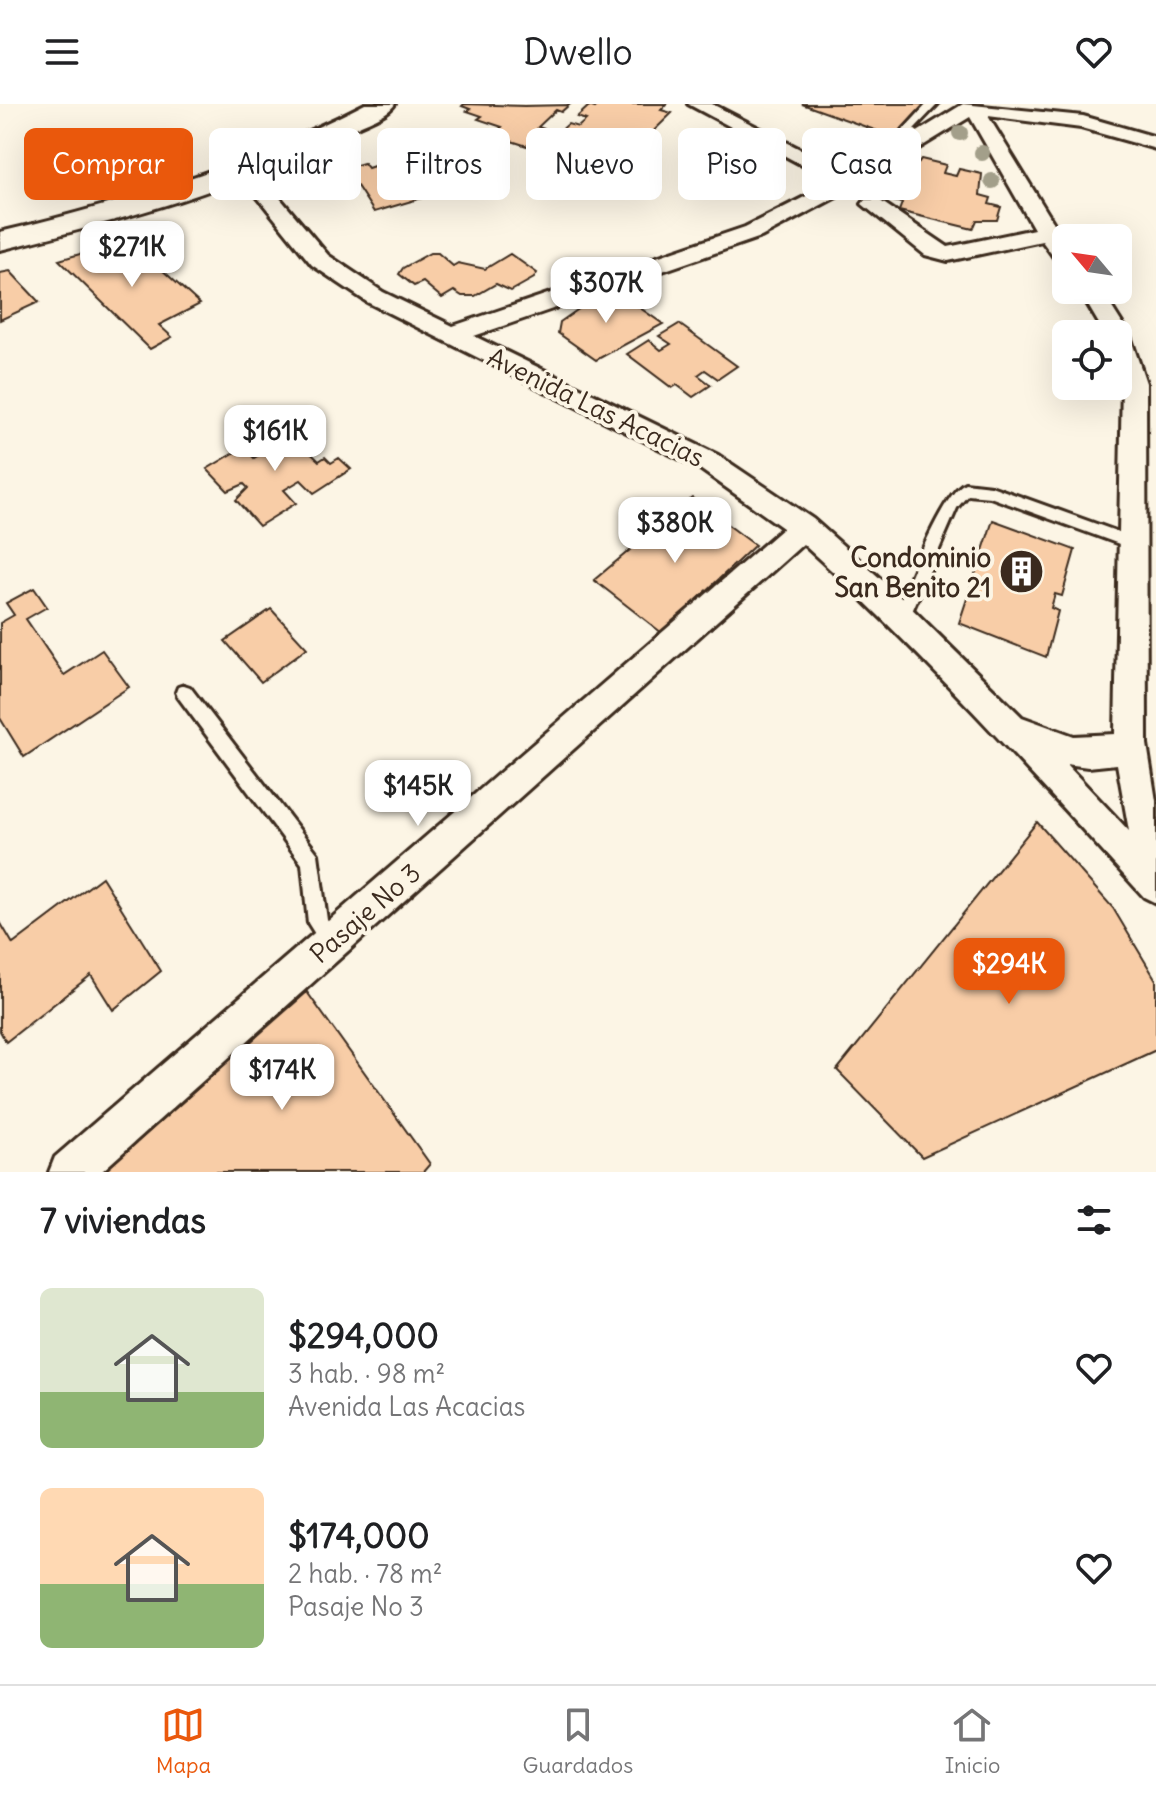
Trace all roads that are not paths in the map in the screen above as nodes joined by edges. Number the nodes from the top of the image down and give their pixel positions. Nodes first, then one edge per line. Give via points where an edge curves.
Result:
1 (383, 104) edge
2 (697, 104) edge
3 (933, 104) edge
4 (972, 106) edge
5 (336, 128) edge
6 (922, 139) joint
7 (1156, 143) edge
8 (802, 158) edge
9 (209, 181) edge
10 (271, 200) edge
11 (815, 200) edge
12 (872, 204) dead end
13 (1047, 233) junction
14 (1052, 240) edge
15 (0, 241) edge
16 (449, 336) junction
17 (1132, 377) edge
18 (803, 527) junction
19 (1133, 543) junction
20 (901, 618) junction
21 (184, 692) dead end
22 (1010, 727) junction
23 (1131, 744) junction
24 (1146, 781) edge
25 (1156, 875) edge
26 (1156, 885) edge
27 (332, 943) junction
28 (70, 1172) edge

1 - 5 street
2 - 8 street
3 - 6 lane via 908,130
4 - 6 street
4 - 7 street via 1083,122
4 - 13 street
9 - 15 street via 104,217
10 - 16 street, Avenida Las Acacias via 320,260
11 - 16 street via 703,251
12 - 13 street via 933,250 948,254
13 - 14 street
16 - 18 street, Avenida Las Acacias via 709,462
17 - 19 street
18 - 20 street, Avenida Las Acacias
18 - 27 street, Pasaje No 3
19 - 20 lane via 991,492 965,489 951,505
19 - 23 street
20 - 22 street, Avenida Las Acacias
21 - 27 lane via 311,861 318,923
22 - 23 street, Avenida Las Acacias via 1071,752 1116,751
22 - 26 street, Avenida Las Acacias
23 - 24 street
24 - 25 street
27 - 28 street, Pasaje No 3

